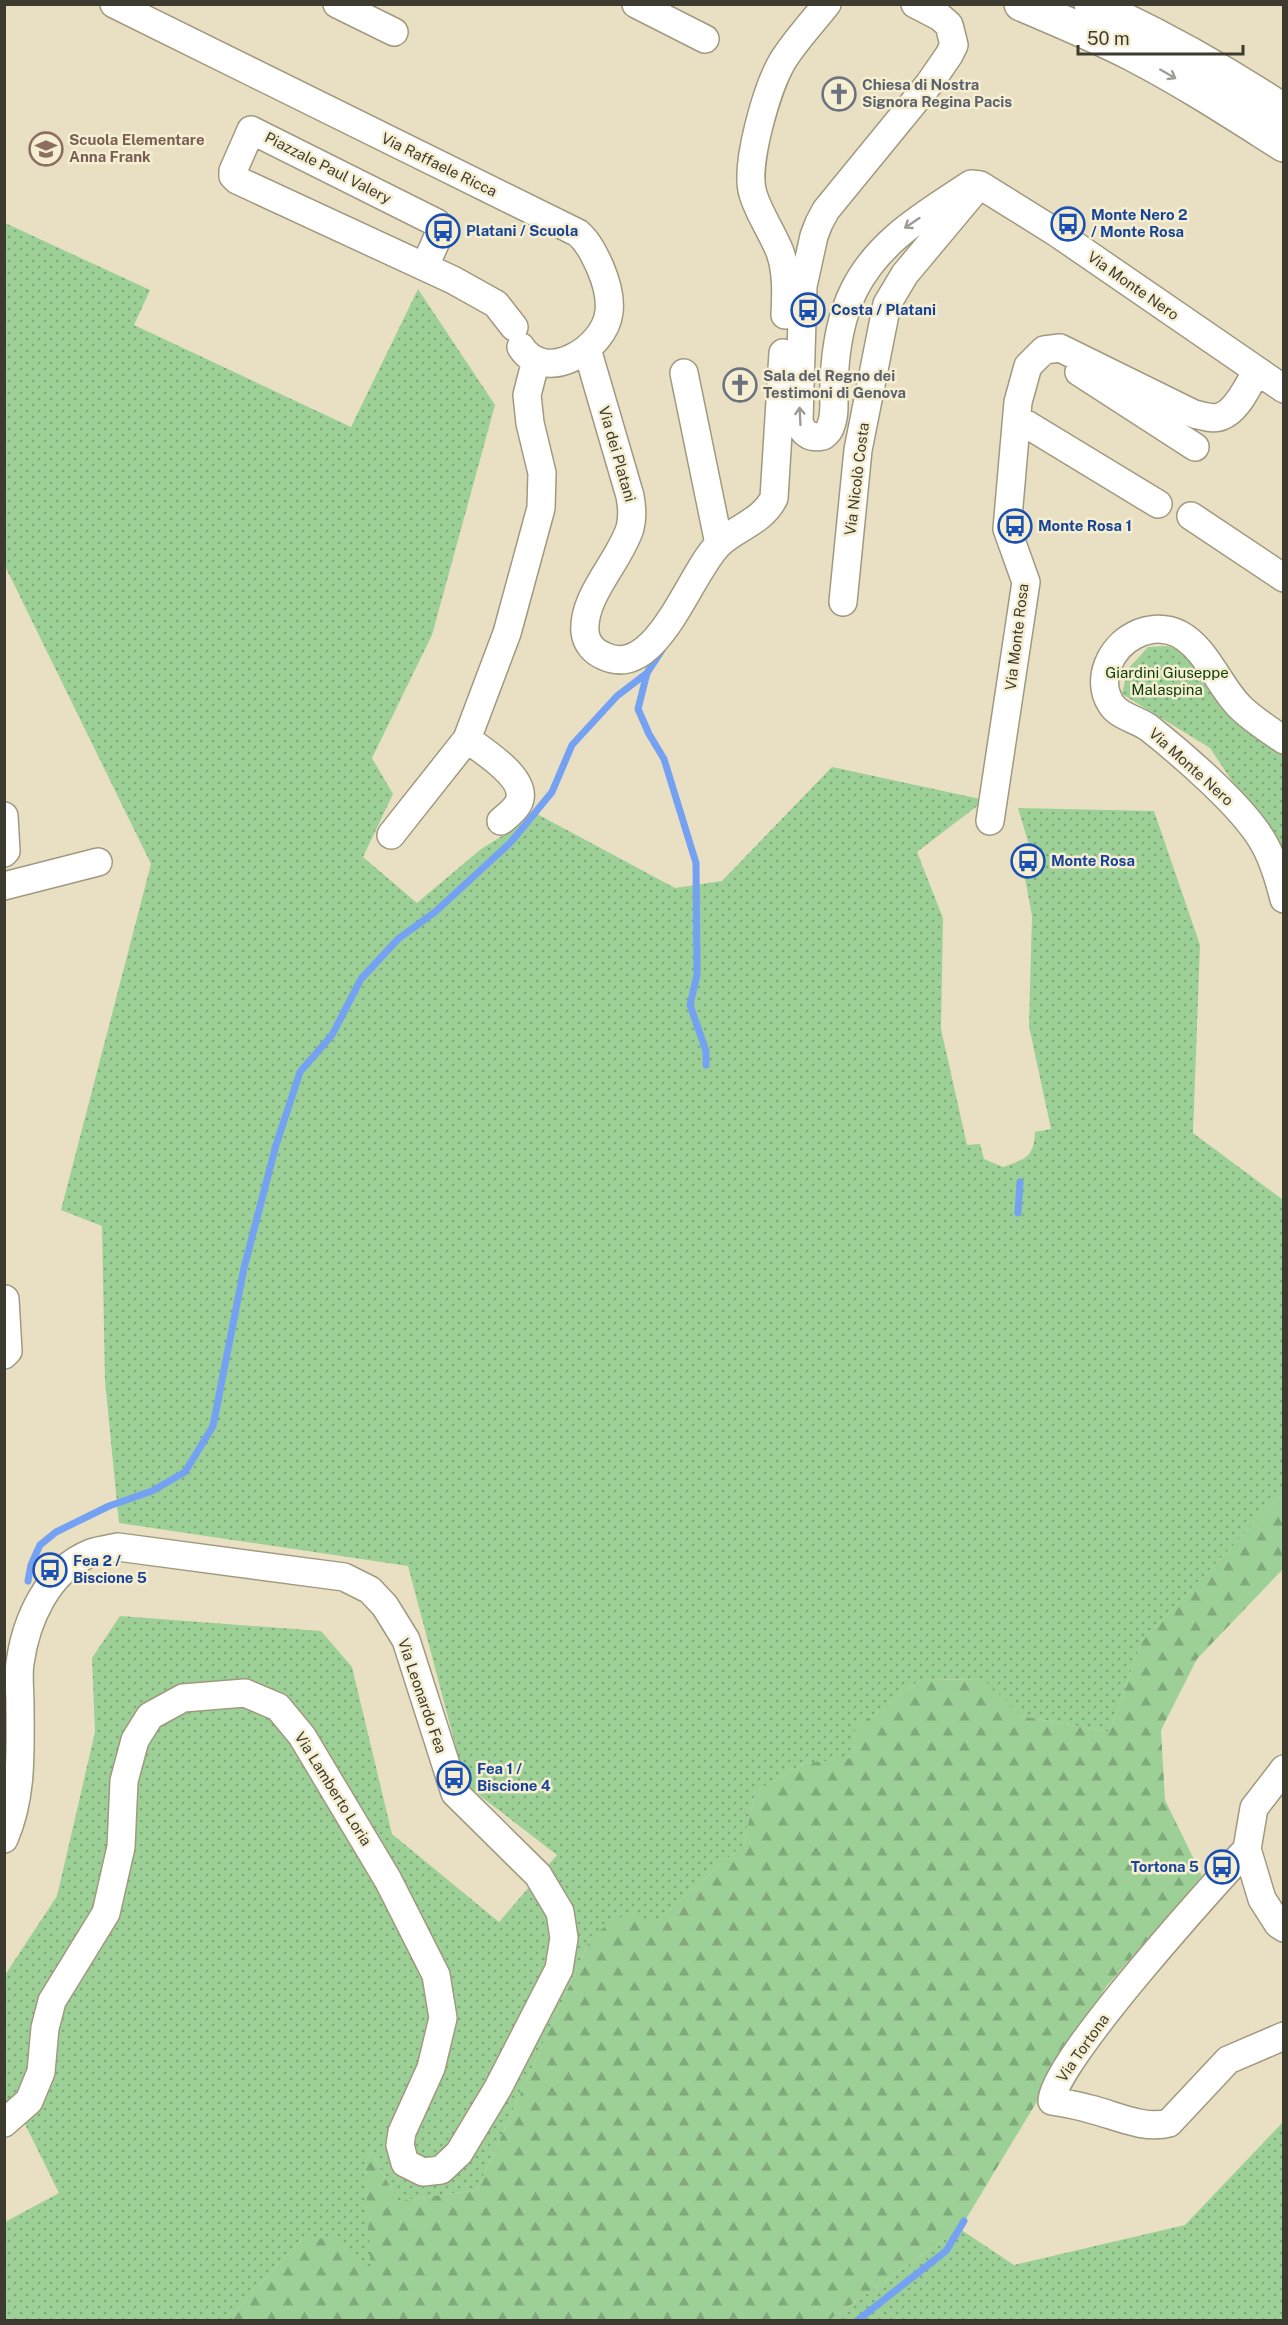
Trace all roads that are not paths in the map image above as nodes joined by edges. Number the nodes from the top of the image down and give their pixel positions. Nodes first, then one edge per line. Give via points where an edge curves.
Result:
1 (114, 4) edge
2 (337, 4) edge
3 (636, 4) edge
4 (827, 4) edge
5 (915, 4) edge
6 (1021, 4) edge
7 (1091, 4) edge
8 (1126, 11) edge
9 (394, 32) dead end
10 (705, 39) dead end
11 (1284, 111) edge
12 (1284, 145) edge
13 (980, 185) junction
14 (425, 266) junction
15 (795, 285) junction
16 (523, 344) junction
17 (1060, 348) junction
18 (587, 349) junction
19 (1257, 371) junction
20 (684, 373) dead end
21 (1284, 389) edge
22 (1018, 419) junction
23 (1195, 447) dead end
24 (1158, 504) dead end
25 (1191, 516) dead end
26 (719, 544) junction
27 (1284, 578) edge
28 (843, 602) dead end
29 (467, 739) junction
30 (1284, 740) edge
31 (4, 816) edge
32 (501, 821) dead end
33 (990, 821) dead end
34 (391, 835) dead end
35 (4, 853) edge
36 (98, 862) dead end
37 (4, 886) edge
38 (1282, 890) edge
39 (5, 1299) edge
40 (4, 1355) edge
41 (1284, 1769) edge
42 (4, 1839) edge
43 (1247, 1849) junction
44 (1284, 1929) edge
45 (1284, 2036) edge
46 (4, 2123) edge
47 (400, 2145) joint

1 - 18 street, Via Raffaele Ricca via 578,233 592,250 608,286 610,302 605,327
2 - 9 street
3 - 10 street
4 - 15 street, Via dei Platani via 782,63 756,141 751,169 753,194
5 - 15 street, Via Nicolò Costa via 949,25 954,45 929,84 826,210
6 -> 12 main road via 1135,56
7 - 8 main road
8 - 11 main road via 1148,30 1227,73
13 -> 15 street, Via Nicolò Costa via 971,184 905,228 867,268 853,291 840,335 831,427 818,437 805,433 799,421
13 - 19 street, Via Monte Nero via 1057,233
13 - 28 street, Via Nicolò Costa via 905,274 887,304 858,450
14 - 14 street, Piazzale Paul Valery via 440,232 437,223 251,129 233,171 237,180
14 - 16 street, Piazzale Paul Valery via 496,304
15 - 26 street, Via dei Platani via 774,498 762,516
16 - 18 street, Via Raffaele Ricca via 545,362 565,360
16 - 29 street via 530,423 543,473 541,508 507,633
17 - 19 street via 1194,414 1209,417 1222,417 1232,409
17 - 22 street, Via Monte Rosa via 1044,350 1028,366 1018,402
17 - 23 street via 1059,358 1064,363
18 - 26 street, Via dei Platani via 633,512 630,527 591,604 585,624 588,642 610,659 640,655 664,629
19 - 21 street, Via Monte Nero
20 - 26 street
22 - 24 street
22 - 33 street, Via Monte Rosa via 1007,529 1026,582
25 - 27 street
29 - 32 street via 516,782 520,792 518,804
29 - 34 street
30 - 38 street, Via Monte Nero via 1240,707 1198,651 1181,635 1159,629 1136,634 1115,650 1109,661 1105,684 1112,705 1155,734 1252,824 1270,853
31 - 35 street
36 - 37 street
39 - 40 street via 8,1350
41 - 43 street via 1254,1808
42 - 47 street, Via Leonardo Fea via 21,1767 20,1664 27,1628 44,1593 68,1567 91,1553 118,1546 344,1577 370,1590 406,1640 455,1793 538,1875 560,1912 564,1938 559,1969 498,2088 459,2153 441,2170 423,2172 405,2163
43 - 44 street via 1262,1899
43 - 45 street, Via Tortona via 1137,1974 1081,2045 1052,2101 1144,2124 1169,2123 1228,2060
46 - 47 street, Via Lamberto Loria via 28,2101 40,2072 52,2001 106,1913 121,1847 124,1781 135,1740 150,1716 183,1698 245,1693 278,1707 302,1736 388,1880 436,1975 443,2018 431,2068

